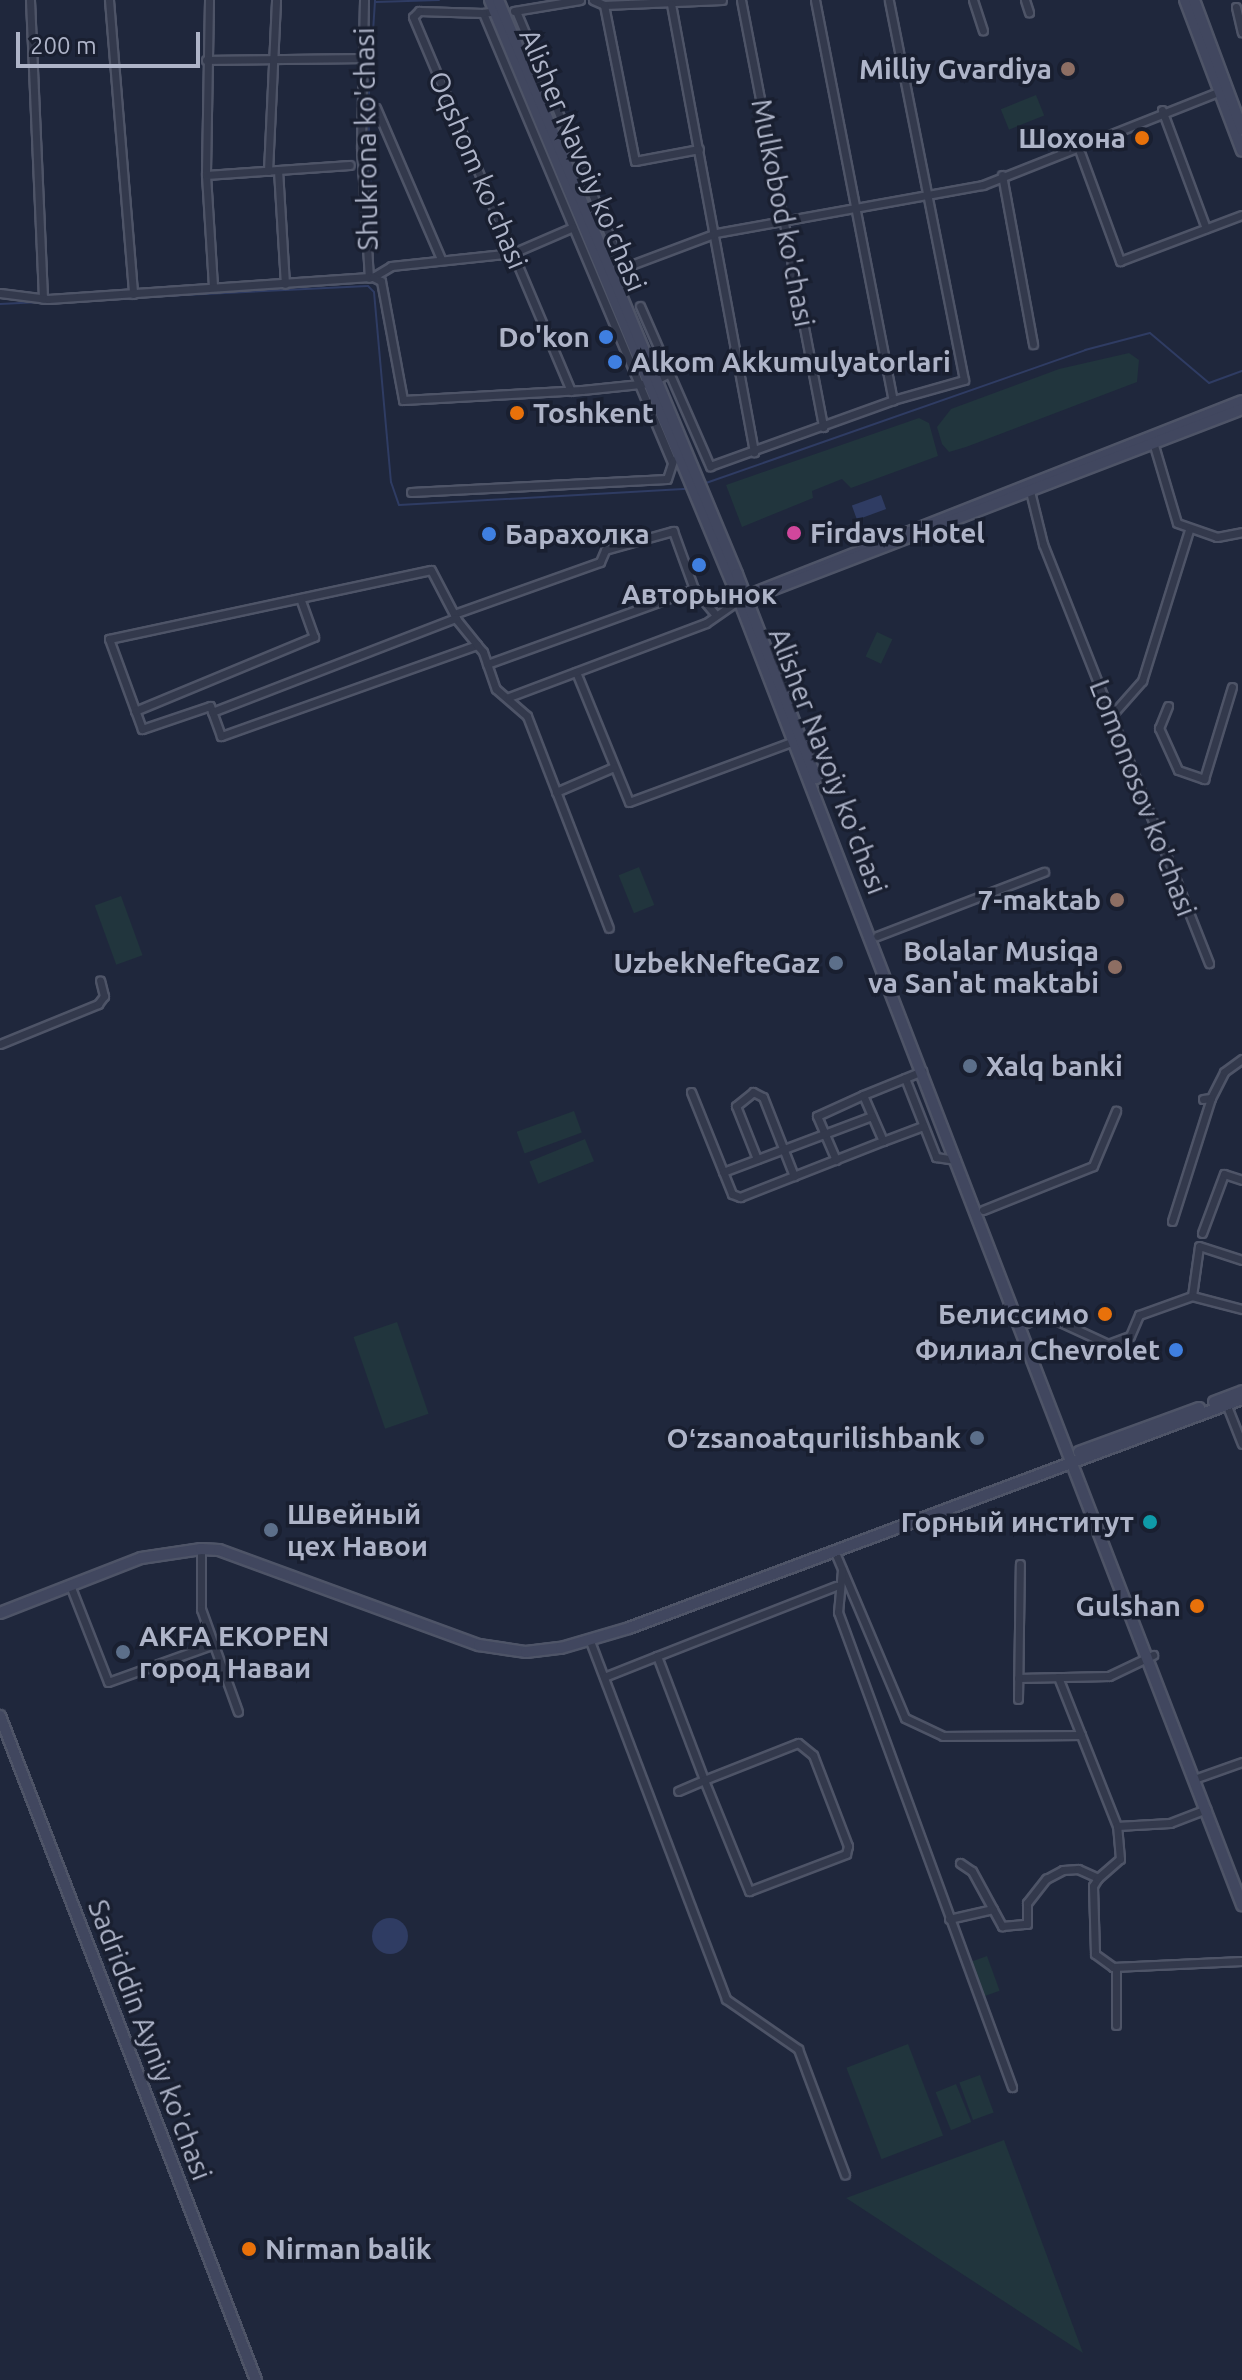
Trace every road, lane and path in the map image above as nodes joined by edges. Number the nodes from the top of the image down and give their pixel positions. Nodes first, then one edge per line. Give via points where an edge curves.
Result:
1 (30, 0) edge
2 (109, 0) edge
3 (209, 0) edge
4 (276, 0) edge
5 (364, 0) edge
6 (580, 0) edge
7 (593, 0) edge
8 (722, 0) edge
9 (741, 0) edge
10 (815, 0) edge
11 (889, 0) edge
12 (973, 0) edge
13 (1025, 0) edge
14 (1185, 0) edge
15 (1194, 0) edge
16 (671, 4) junction
17 (604, 5) junction
18 (1236, 7) dead end
19 (496, 8) edge
20 (516, 11) junction
21 (1029, 12) dead end
22 (983, 30) dead end
23 (1242, 32) edge
24 (363, 58) junction
25 (272, 59) junction
26 (206, 60) junction
27 (1222, 90) junction
28 (376, 108) dead end
29 (1162, 110) junction
30 (1240, 115) edge
31 (1242, 129) edge
32 (1077, 144) junction
33 (699, 149) junction
34 (1242, 151) edge
35 (350, 165) dead end
36 (273, 170) junction
37 (206, 175) junction
38 (1002, 175) junction
39 (930, 197) junction
40 (857, 211) junction
41 (1242, 215) edge
42 (592, 220) junction
43 (786, 222) junction
44 (572, 228) junction
45 (1206, 228) junction
46 (716, 233) junction
47 (513, 253) junction
48 (441, 259) junction
49 (613, 271) junction
50 (371, 278) junction
51 (285, 284) junction
52 (213, 287) junction
53 (0, 293) edge
54 (133, 294) junction
55 (43, 299) junction
56 (640, 306) dead end
57 (1033, 344) dead end
58 (668, 374) junction
59 (654, 382) junction
60 (637, 384) junction
61 (571, 391) junction
62 (893, 400) junction
63 (1242, 401) edge
64 (1242, 409) edge
65 (823, 427) junction
66 (694, 438) junction
67 (1152, 440) junction
68 (754, 452) junction
69 (678, 454) junction
70 (1030, 488) junction
71 (411, 492) dead end
72 (701, 496) junction
73 (1240, 529) edge
74 (1189, 530) junction
75 (739, 578) junction
76 (694, 589) junction
77 (763, 590) junction
78 (300, 598) junction
79 (744, 598) junction
80 (715, 614) junction
81 (455, 616) junction
82 (756, 623) junction
83 (477, 645) junction
84 (487, 664) junction
85 (576, 672) junction
86 (1232, 687) dead end
87 (509, 697) junction
88 (1168, 706) dead end
89 (135, 711) junction
90 (212, 712) junction
91 (1111, 716) junction
92 (794, 741) junction
93 (614, 767) junction
94 (556, 792) junction
95 (845, 861) junction
96 (1044, 872) dead end
97 (609, 928) dead end
98 (877, 936) junction
99 (1209, 963) dead end
100 (100, 980) dead end
101 (906, 1020) junction
102 (0, 1044) edge
103 (1242, 1059) edge
104 (922, 1071) junction
105 (905, 1078) junction
106 (691, 1092) dead end
107 (863, 1095) junction
108 (1116, 1111) dead end
109 (872, 1116) junction
110 (923, 1126) junction
111 (824, 1133) junction
112 (883, 1141) junction
113 (783, 1149) junction
114 (757, 1159) junction
115 (836, 1160) junction
116 (956, 1160) junction
117 (723, 1172) junction
118 (794, 1176) junction
119 (1242, 1180) edge
120 (983, 1210) junction
121 (1172, 1221) dead end
122 (1202, 1233) dead end
123 (1242, 1260) edge
124 (1192, 1296) junction
125 (1242, 1309) edge
126 (1026, 1323) junction
127 (1242, 1391) edge
128 (1242, 1399) edge
129 (1226, 1401) junction
130 (1242, 1444) edge
131 (1073, 1458) junction
132 (201, 1549) junction
133 (834, 1550) junction
134 (1020, 1564) dead end
135 (842, 1570) junction
136 (70, 1585) junction
137 (836, 1586) junction
138 (0, 1613) edge
139 (590, 1641) junction
140 (214, 1644) junction
141 (657, 1656) junction
142 (1150, 1657) junction
143 (604, 1677) junction
144 (1058, 1677) junction
145 (1018, 1678) junction
146 (1018, 1699) dead end
147 (238, 1712) dead end
148 (0, 1716) edge
149 (1081, 1735) junction
150 (1242, 1762) edge
151 (1197, 1778) junction
152 (704, 1780) junction
153 (678, 1791) dead end
154 (1206, 1809) junction
155 (1117, 1826) junction
156 (960, 1863) dead end
157 (1098, 1878) junction
158 (1242, 1889) edge
159 (1242, 1905) edge
160 (993, 1909) junction
161 (949, 1919) junction
162 (1242, 1961) edge
163 (1116, 1967) junction
164 (1116, 2025) dead end
165 (1012, 2087) dead end
166 (845, 2175) dead end
167 (256, 2380) edge

1 - 55 street
2 - 54 street
3 - 26 street
4 - 25 street
5 - 24 street, Shukrona ko'chasi
6 - 20 street
7 - 17 street
8 - 16 street
9 - 43 street, Mulkobod ko'chasi
10 - 40 street
11 - 39 street
12 - 22 street
13 - 21 street
14 - 27 main road
15 - 27 main road
16 - 17 street
16 - 33 street
17 - 33 street via 635,161
18 - 23 street
19 - 20 street
19 - 42 main road, Alisher Navoiy ko'chasi
19 - 44 street
19 - 47 street, Oqshom ko'chasi via 419,11 413,17
20 - 42 street
24 - 25 street
24 - 50 street, Shukrona ko'chasi via 361,148
25 - 26 street
25 - 36 street
26 - 37 street
27 - 29 street
27 - 30 main road
27 - 34 main road
28 - 48 street, Shukrona ko'chasi
29 - 32 street
29 - 45 street
30 - 31 main road
32 - 38 street
32 - 45 street via 1120,261
33 - 46 street
35 - 36 street
36 - 37 street
36 - 51 street
37 - 52 street
38 - 39 street via 983,185
38 - 57 street
39 - 40 street
39 - 62 street via 964,380
40 - 43 street
40 - 62 street
41 - 45 street
42 - 44 street
42 - 49 main road, Alisher Navoiy ko'chasi
42 - 49 street
43 - 46 street
43 - 65 street, Mulkobod ko'chasi
44 - 47 street
44 - 60 street
46 - 49 street
46 - 68 street
47 - 48 street
47 - 61 street, Oqshom ko'chasi
48 - 50 street via 391,266
49 - 59 main road, Alisher Navoiy ko'chasi
50 - 51 street
50 - 61 street, Shukrona ko'chasi via 381,281 400,399
51 - 52 street
52 - 54 street
53 - 55 street
54 - 55 street
56 - 58 street
58 - 59 street
58 - 66 street
59 - 60 street
59 - 69 main road, Alisher Navoiy ko'chasi
60 - 61 street
60 - 69 street
62 - 65 street
63 - 67 main road
64 - 67 main road
65 - 68 street
66 - 68 street via 710,466
66 - 69 street
67 - 70 main road
67 - 74 street via 1177,523
69 - 71 street via 667,479
69 - 72 main road, Alisher Navoiy ko'chasi
70 - 77 main road
70 - 91 street, Lomonosov ko'chasi via 1043,544
72 - 75 main road, Alisher Navoiy ko'chasi
72 - 79 main road, Alisher Navoiy ko'chasi
73 - 74 street via 1217,537
74 - 91 street via 1142,681
75 - 77 main road
75 - 79 main road, Alisher Navoiy ko'chasi
76 - 80 street
76 - 81 street via 673,531 605,550 600,562
76 - 84 street
77 - 79 main road
77 - 82 main road via 755,608
78 - 81 street via 431,570
78 - 89 street via 314,637
78 - 89 street via 109,639
79 - 80 street
79 - 82 main road, Alisher Navoiy ko'chasi
79 - 92 main road, Alisher Navoiy ko'chasi
80 - 85 street via 706,623
81 - 83 street
81 - 90 street
82 - 95 main road, Alisher Navoiy ko'chasi
83 - 84 street
83 - 90 street via 221,736
84 - 87 street via 496,689
85 - 87 street
85 - 93 street
86 - 88 street via 1204,779 1178,770 1159,728
87 - 94 street via 527,716
89 - 90 street via 142,729 210,706
91 - 99 street, Lomonosov ko'chasi
92 - 93 street via 629,802
92 - 95 main road, Alisher Navoiy ko'chasi
93 - 94 street
94 - 97 street
95 - 98 main road, Alisher Navoiy ko'chasi
95 - 101 main road, Alisher Navoiy ko'chasi
96 - 98 street
98 - 101 main road, Alisher Navoiy ko'chasi
100 - 102 street via 104,996 98,1004
101 - 104 main road, Alisher Navoiy ko'chasi
101 - 120 main road, Alisher Navoiy ko'chasi
103 - 121 street via 1224,1072 1207,1098
104 - 105 street
104 - 116 main road, Alisher Navoiy ko'chasi
105 - 107 street
105 - 110 street
106 - 117 street
107 - 109 street
107 - 111 street via 819,1114
108 - 120 street via 1093,1166
109 - 111 street
109 - 112 street
110 - 112 street
110 - 116 street via 936,1157
111 - 113 street
111 - 115 street
112 - 115 street
113 - 114 street
113 - 114 street via 763,1097 747,1094 736,1106
113 - 118 street
114 - 117 street
115 - 118 street
116 - 131 main road, Alisher Navoiy ko'chasi
117 - 118 street via 732,1194 740,1197
119 - 122 street via 1224,1174
120 - 126 main road, Alisher Navoiy ko'chasi
123 - 124 street via 1199,1246
124 - 125 street
124 - 126 street via 1139,1315 1130,1336 1108,1344 1045,1315
126 - 131 main road, Alisher Navoiy ko'chasi
127 - 129 main road
128 - 129 main road
129 - 130 street
129 - 131 main road
131 - 133 main road
131 - 142 main road, Alisher Navoiy ko'chasi
132 - 136 main road via 141,1558
132 - 139 main road via 219,1550 479,1645 526,1652
132 - 140 street via 201,1609
133 - 135 street
133 - 139 main road
134 - 145 street
135 - 137 street
135 - 149 street via 905,1718 943,1736
136 - 138 main road
136 - 140 street via 108,1682
137 - 141 street
137 - 161 street via 838,1612
139 - 143 street
140 - 147 street
141 - 143 street
141 - 152 street
142 - 144 street via 1109,1676
142 - 151 main road, Alisher Navoiy ko'chasi
143 - 166 street via 726,1999 798,2049
144 - 145 street
144 - 149 street
145 - 146 street
148 - 167 main road, Sadriddin Ayniy ko'chasi
149 - 155 street
150 - 151 street
151 - 154 main road, Alisher Navoiy ko'chasi
151 - 158 main road, Alisher Navoiy ko'chasi
152 - 152 street via 798,1743 807,1747 848,1846 846,1854 749,1891
152 - 153 street
154 - 155 street via 1170,1823
154 - 159 main road, Alisher Navoiy ko'chasi
155 - 157 street via 1120,1859
156 - 160 street via 972,1871
157 - 160 street via 1078,1869 1046,1879 1027,1903 1027,1924 1002,1926
157 - 163 street via 1093,1886 1095,1954
160 - 161 street
161 - 165 street
162 - 163 street
163 - 164 street

